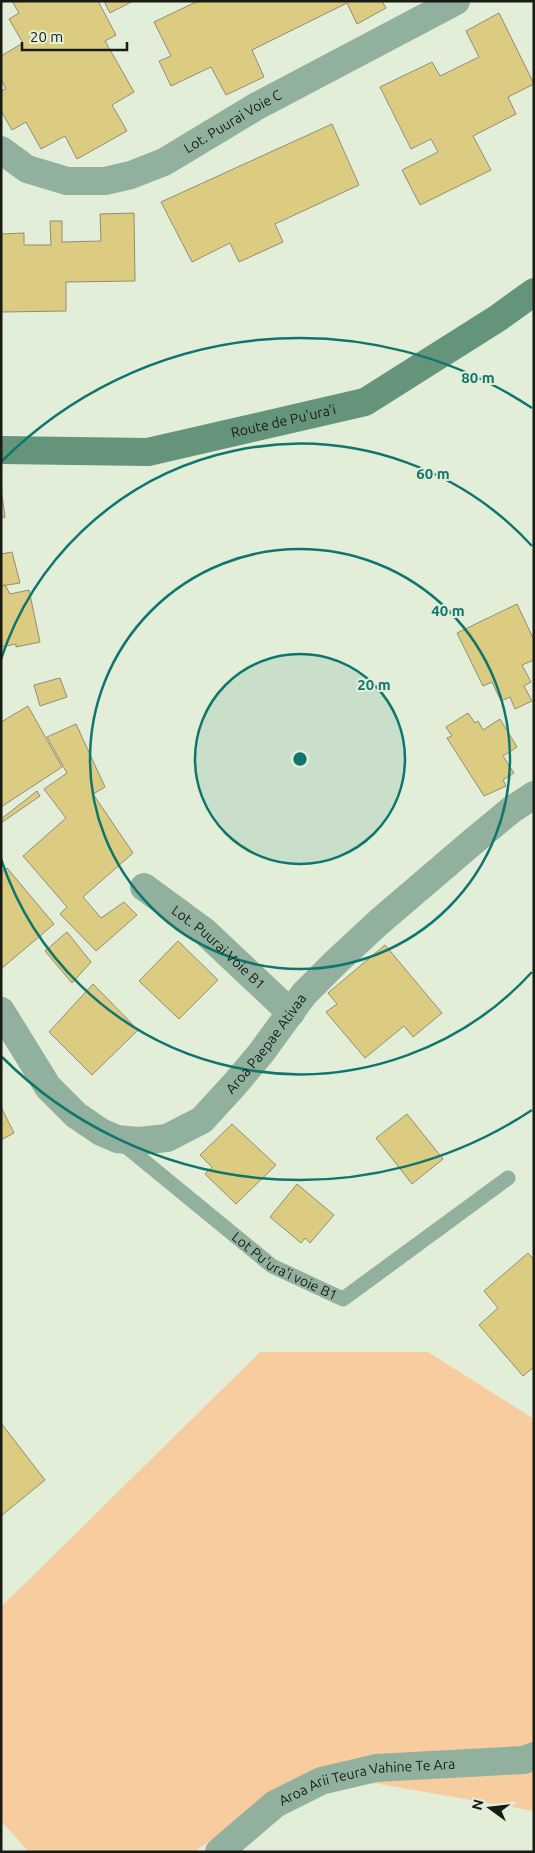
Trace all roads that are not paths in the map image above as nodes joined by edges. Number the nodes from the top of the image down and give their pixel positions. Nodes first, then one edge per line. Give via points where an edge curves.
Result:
1 (456, 1) edge
2 (1, 150) edge
3 (534, 292) edge
4 (1, 450) edge
5 (534, 795) edge
6 (144, 887) dead end
7 (1, 1011) edge
8 (291, 1013) junction
9 (117, 1139) junction
10 (508, 1178) dead end
11 (534, 1756) edge
12 (219, 1852) edge

1 - 2 street, Lot. Puurai Voie C via 257,106 164,162 131,175 105,181 66,181 27,169
3 - 4 main road, Route de Pu'ura'i via 365,402 148,452
5 - 8 street, Aroa Paepae Ativaa via 511,810 379,922 304,994
6 - 8 street, Lot. Puurai Voie B1 via 204,931
7 - 9 street, Aroa Paepae Ativaa via 48,1087 76,1115
8 - 9 street, Aroa Paepae Ativaa via 202,1120 167,1138
9 - 10 lane, Lot Pu'ura'i voie B1 via 272,1266 343,1299
11 - 12 street, Aroa Arii Teura Vahine Te Ara via 524,1760 376,1768 321,1781 275,1804

